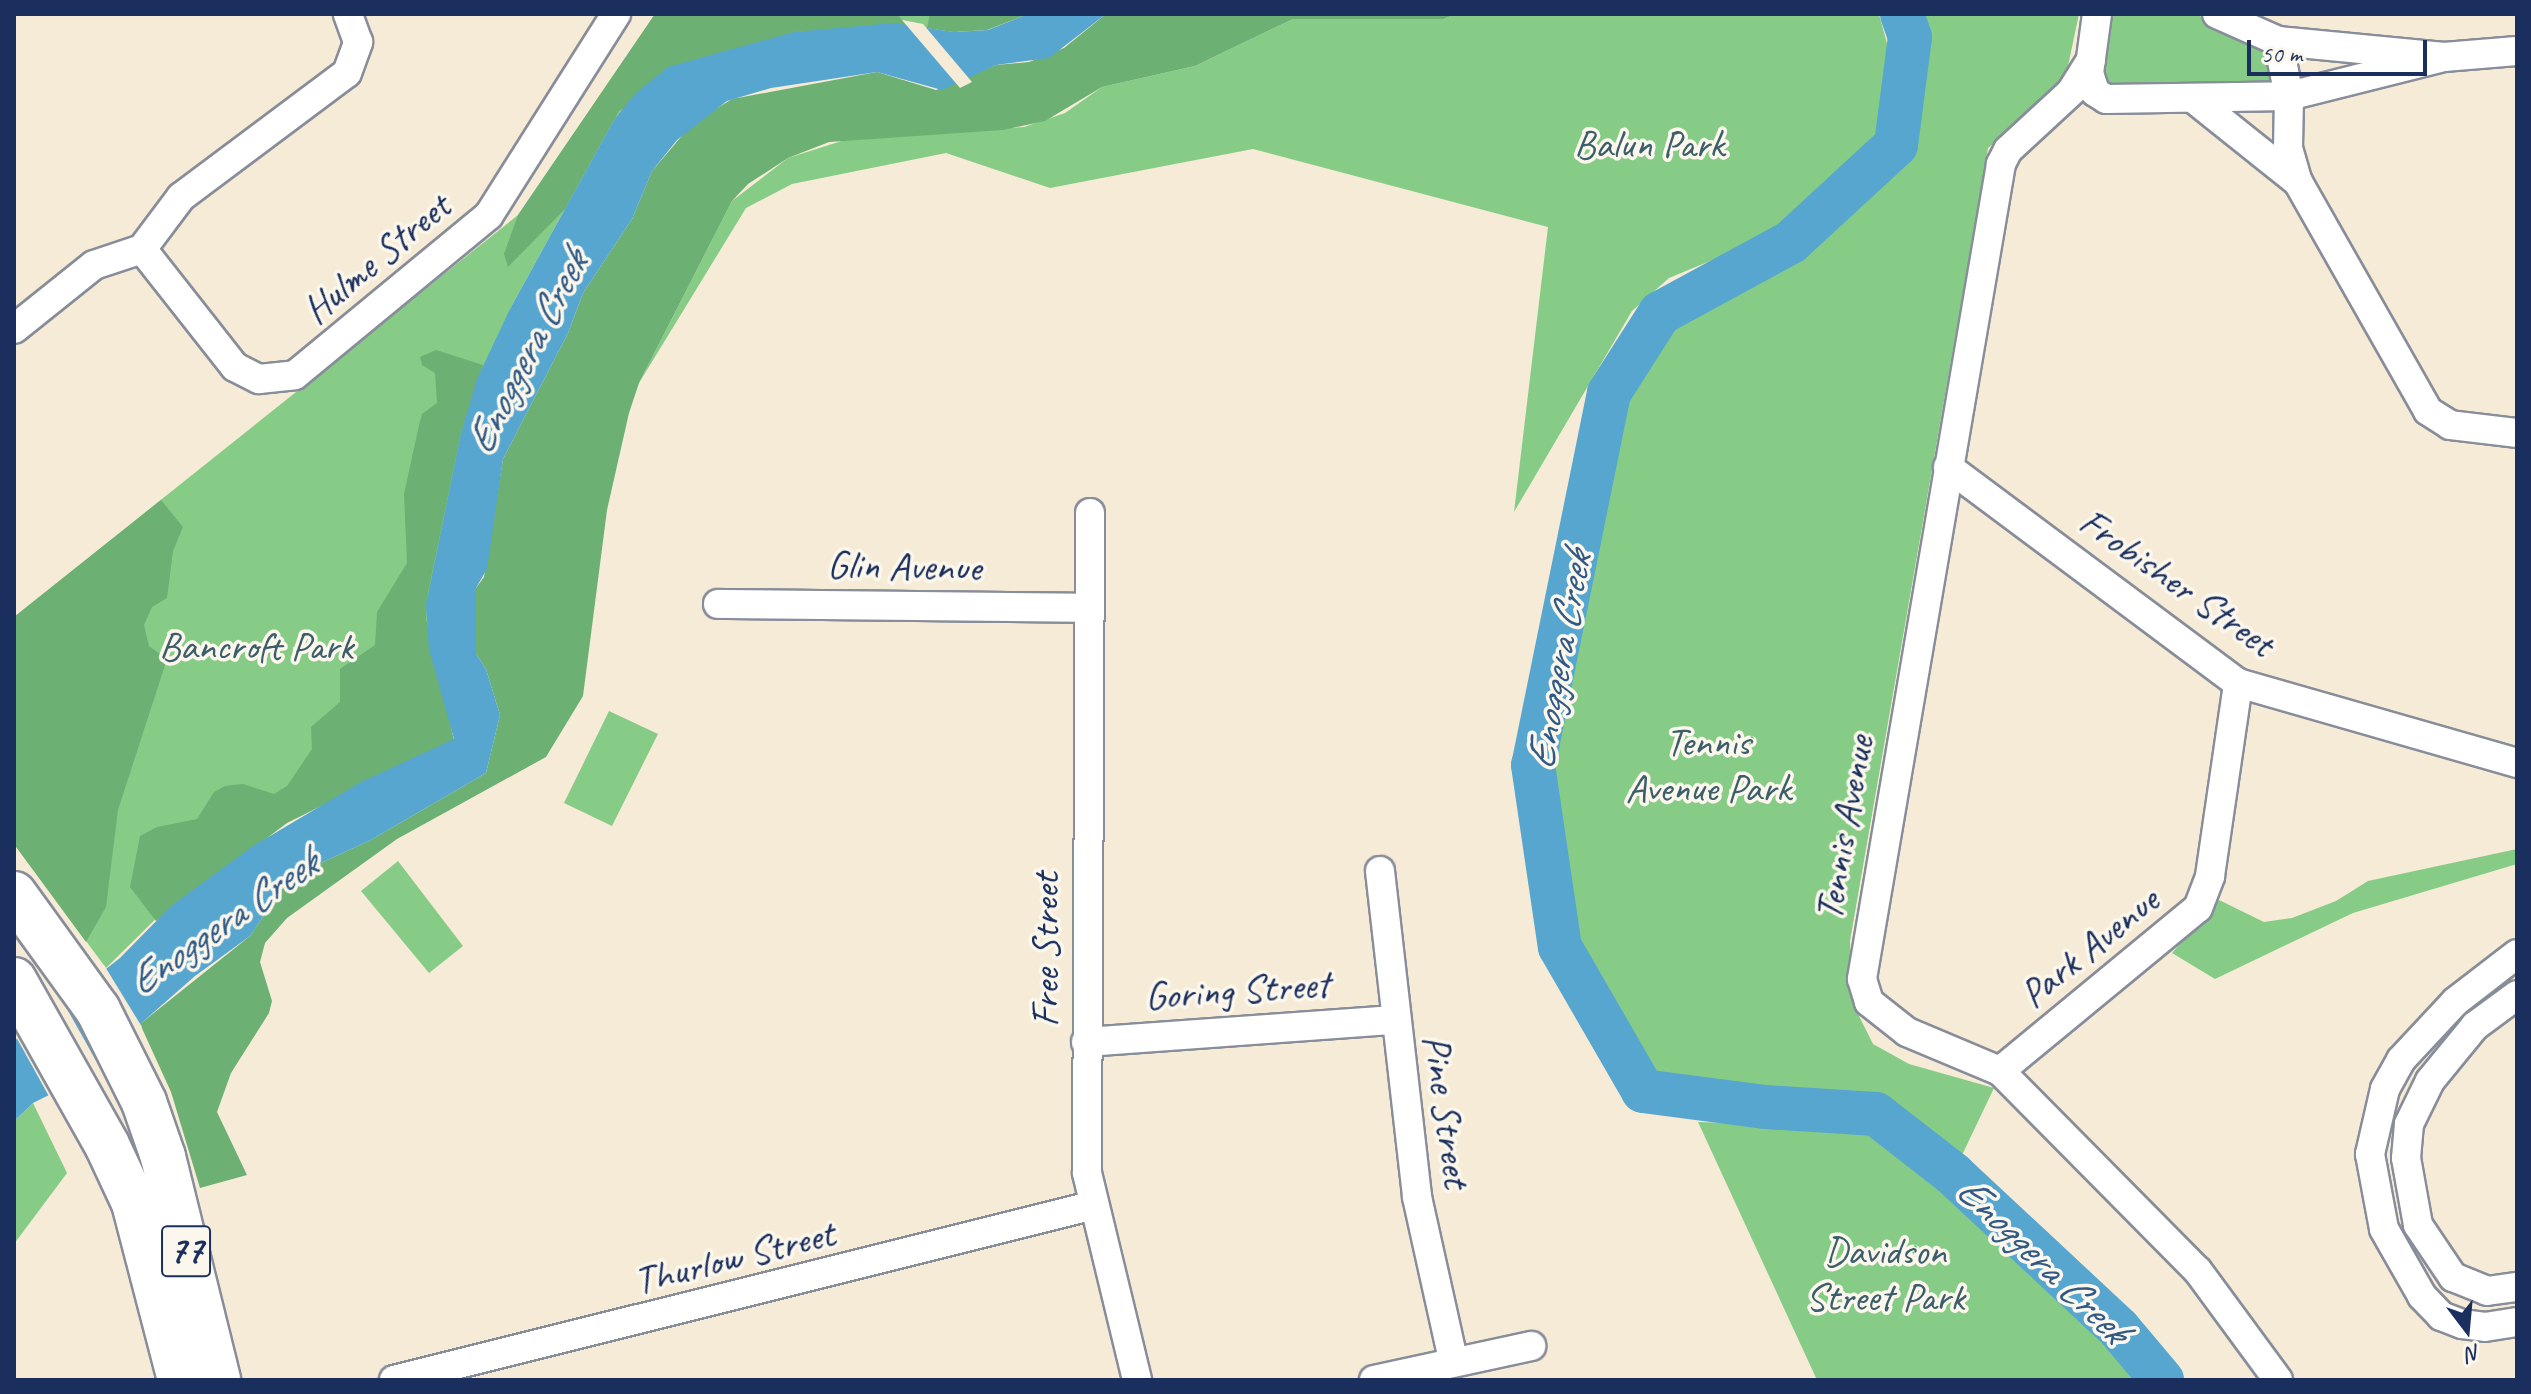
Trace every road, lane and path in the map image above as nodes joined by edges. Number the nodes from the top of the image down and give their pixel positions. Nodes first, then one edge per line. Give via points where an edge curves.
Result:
1 (348, 14) edge
2 (616, 14) edge
3 (2097, 14) edge
4 (2217, 14) edge
5 (2278, 41) junction
6 (2517, 51) edge
7 (2444, 57) junction
8 (2091, 60) junction
9 (2289, 96) junction
10 (2117, 99) junction
11 (2194, 99) junction
12 (2039, 126) junction
13 (2298, 182) junction
14 (142, 249) junction
15 (14, 329) edge
16 (2517, 433) edge
17 (1948, 467) junction
18 (1090, 513) dead end
19 (718, 604) dead end
20 (1090, 608) junction
21 (2238, 683) junction
22 (2517, 763) edge
23 (1380, 871) dead end
24 (14, 894) edge
25 (2517, 954) edge
26 (16, 982) edge
27 (2517, 995) edge
28 (1394, 1020) junction
29 (1086, 1042) junction
30 (2000, 1071) junction
31 (1091, 1206) junction
32 (2517, 1287) edge
33 (2517, 1322) edge
34 (1531, 1346) dead end
35 (1453, 1360) junction
36 (180, 1380) edge
37 (218, 1380) edge
38 (394, 1380) edge
39 (1137, 1380) edge
40 (1374, 1380) edge
41 (2278, 1380) edge

1 - 14 street via 358,42 347,73 181,197
2 - 14 street, Hulme Street via 489,215 295,375 259,379 235,367
3 - 8 street
4 - 5 street
5 - 7 street
5 - 9 street
6 - 7 street
7 - 9 street, Tennis Avenue
8 - 10 street via 2095,92
8 - 12 street, Tennis Avenue via 2072,91
9 - 11 street, Tennis Avenue
9 - 13 street via 2288,148
10 - 11 street, Tennis Avenue
10 - 12 street, Tennis Avenue
11 - 13 street
12 - 17 street, Tennis Avenue via 2001,161
13 - 16 street via 2432,416 2450,425
14 - 15 street via 94,265
17 - 21 street, Frobisher Street
17 - 30 street, Tennis Avenue via 1862,979 1869,1002 1907,1032
18 - 20 street, Free Street
19 - 20 street, Glin Avenue
20 - 29 street, Free Street
21 - 22 street, Frobisher Street
21 - 30 street, Park Avenue via 2210,876 2198,908
23 - 28 street, Pine Street
24 - 37 main road, 77 via 113,1035 152,1122
25 - 33 street via 2455,1002 2401,1060 2385,1089 2370,1154 2384,1229 2422,1296 2441,1316 2462,1324
26 - 36 main road, 77 via 134,1203
27 - 32 street via 2475,1026 2438,1070 2414,1107 2406,1145 2412,1209 2433,1253 2453,1277 2470,1286
28 - 29 street, Goring Street
28 - 35 street, Pine Street via 1417,1197
29 - 31 street, Free Street
30 - 41 street, Tennis Avenue via 2198,1271
31 - 38 street, Thurlow Street
31 - 39 street, Free Street
34 - 35 street
35 - 40 street

